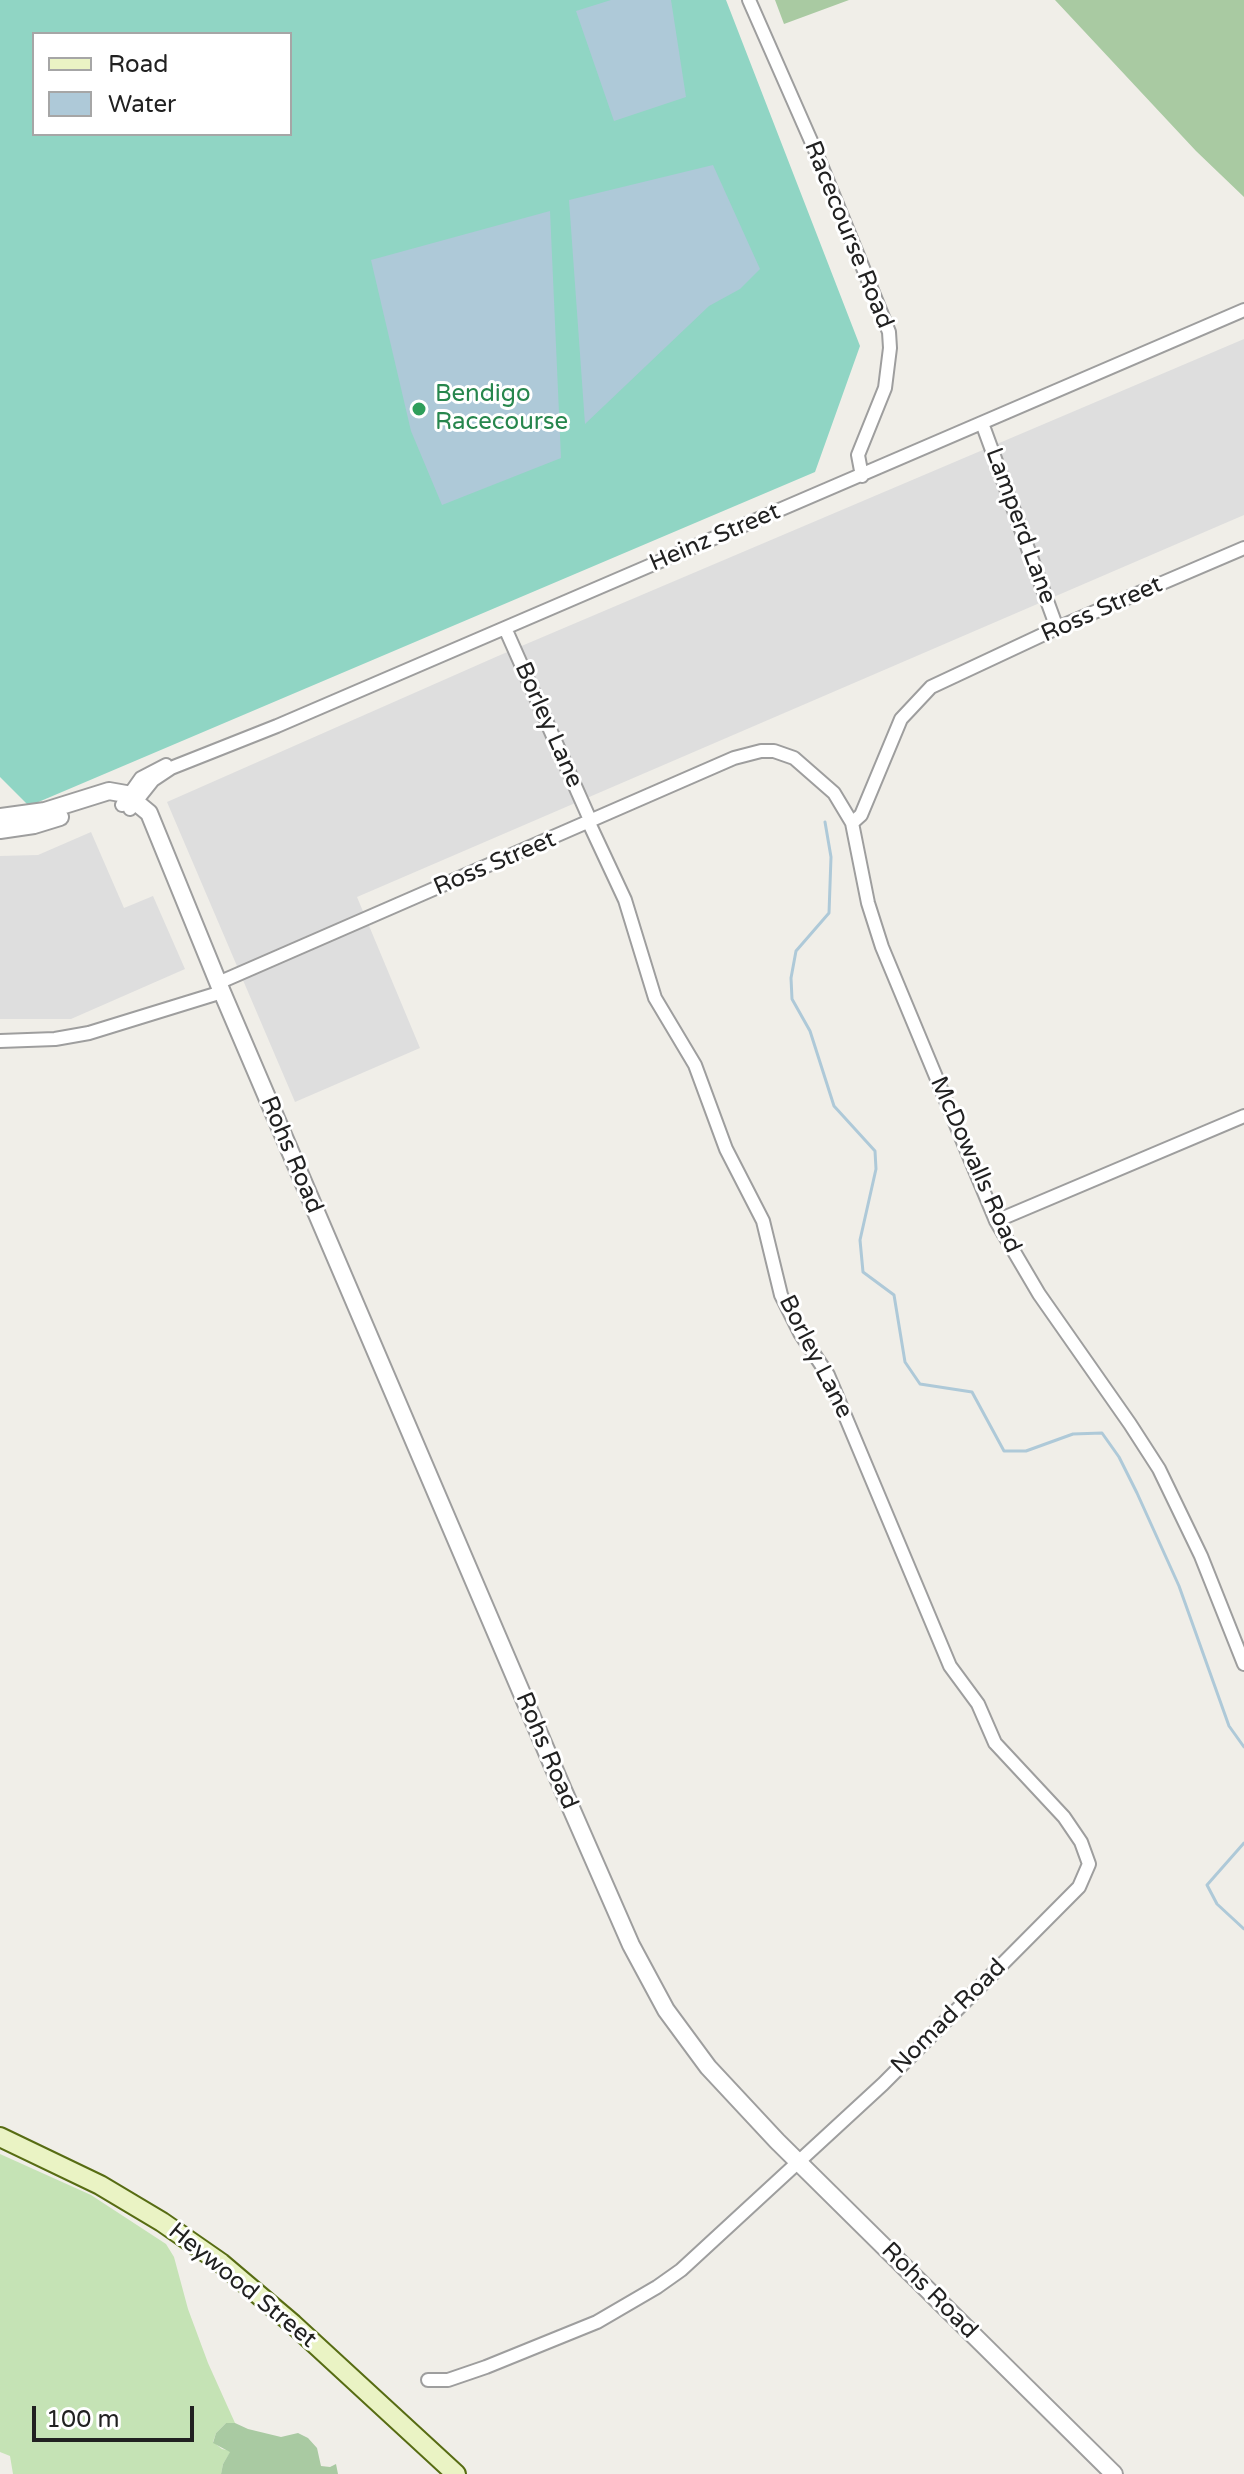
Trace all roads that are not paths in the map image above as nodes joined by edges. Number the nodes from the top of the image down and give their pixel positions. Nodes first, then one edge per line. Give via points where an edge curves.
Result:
1 (749, 0) edge
2 (1244, 310) edge
3 (982, 423) junction
4 (862, 476) junction
5 (1244, 548) edge
6 (505, 628) junction
7 (1057, 628) junction
8 (774, 751) joint
9 (129, 802) junction
10 (0, 817) edge
11 (590, 823) junction
12 (852, 823) junction
13 (0, 830) edge
14 (220, 988) junction
15 (0, 1041) edge
16 (1244, 1116) edge
17 (996, 1221) junction
18 (1244, 1664) edge
19 (1089, 1864) joint
20 (0, 2137) edge
21 (799, 2163) junction
22 (428, 2380) dead end
23 (456, 2474) edge
24 (1114, 2474) edge

1 - 4 street, Racecourse Road via 889,332 885,388 858,455
2 - 3 street, Heinz Street
3 - 4 street, Heinz Street
3 - 7 street, Lamperd Lane
4 - 6 street, Heinz Street
5 - 7 street, Ross Street
6 - 9 street, Heinz Street via 185,762 162,773
6 - 11 street, Borley Lane
7 - 12 street, Ross Street via 944,680 920,697 893,733 861,815
8 - 11 street, Ross Street via 725,762
8 - 12 street, McDowalls Road via 794,758 824,782
9 - 10 street via 119,792 99,792 45,811
9 - 13 street via 101,802 48,821
9 - 14 street, Rohs Road via 154,821
11 - 14 street, Ross Street
11 - 19 street, Borley Lane via 625,900 655,998 695,1065 726,1149 763,1221 781,1295 828,1375 950,1666 978,1704 995,1743 1064,1817
12 - 17 street, McDowalls Road via 882,947
14 - 15 street, Ross Street via 89,1033
14 - 21 street, Rohs Road via 631,1945 666,2010 708,2067
16 - 17 street
17 - 18 street, McDowalls Road via 1039,1294 1159,1469
19 - 21 street, Nomad Road via 1079,1887
20 - 23 main road, Heywood Street via 100,2185 221,2263
21 - 22 street via 681,2270 628,2305 486,2367 448,2380
21 - 24 street, Rohs Road

